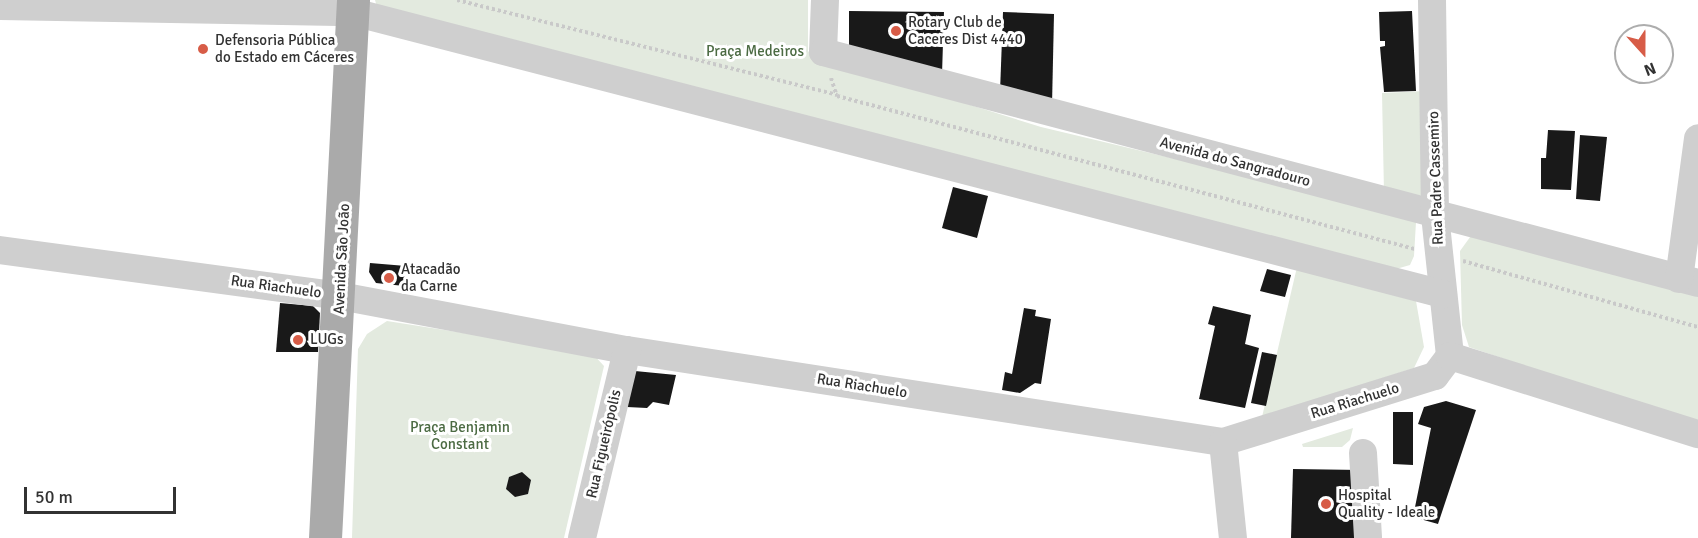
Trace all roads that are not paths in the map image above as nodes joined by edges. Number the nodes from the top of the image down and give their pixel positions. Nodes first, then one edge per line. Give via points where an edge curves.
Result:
1 (825, 0) edge
2 (1431, 0) edge
3 (0, 6) edge
4 (353, 6) edge
5 (1698, 138) edge
6 (1435, 215) junction
7 (0, 250) edge
8 (1689, 281) edge
9 (1443, 294) junction
10 (340, 296) junction
11 (627, 350) junction
12 (1450, 356) junction
13 (1698, 434) edge
14 (1223, 442) junction
15 (1363, 453) dead end
16 (322, 532) edge
17 (582, 538) edge
18 (1233, 538) edge
19 (1368, 538) edge

1 - 6 street, Avenida do Sangradouro via 823,52
2 - 6 street, Rua Padre Cassemiro
3 - 4 street
4 - 9 street
4 - 10 main road, Avenida São João
5 - 8 street
6 - 8 street, Avenida do Sangradouro
6 - 9 street, Rua Padre Cassemiro
7 - 10 street, Rua Riachuelo
9 - 12 street, Rua Padre Cassemiro
10 - 11 street, Rua Riachuelo
10 - 16 main road, Avenida São João
11 - 14 street, Rua Riachuelo
11 - 17 street, Rua Figueirópolis
12 - 13 street
12 - 14 street, Rua Riachuelo via 1435,376
14 - 18 street
15 - 19 street

